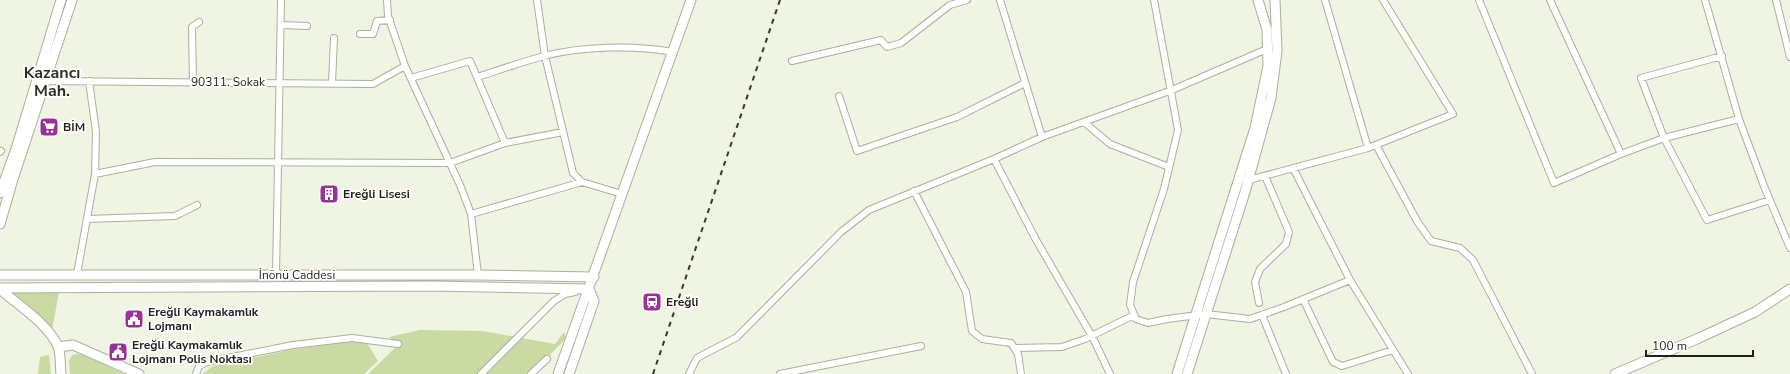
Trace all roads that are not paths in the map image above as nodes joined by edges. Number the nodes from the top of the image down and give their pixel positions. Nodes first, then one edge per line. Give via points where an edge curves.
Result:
1 (61, 0) edge
2 (72, 0) edge
3 (281, 0) edge
4 (387, 0) edge
5 (537, 0) edge
6 (692, 0) edge
7 (967, 0) edge
8 (1000, 0) edge
9 (1154, 0) edge
10 (1258, 0) edge
11 (1275, 0) edge
12 (1325, 0) edge
13 (1383, 0) edge
14 (1479, 0) edge
15 (1550, 0) edge
16 (1705, 0) edge
17 (1776, 0) edge
18 (390, 20) junction
19 (199, 22) dead end
20 (281, 25) junction
21 (307, 26) dead end
22 (360, 34) dead end
23 (334, 38) dead end
24 (1267, 49) junction
25 (673, 52) junction
26 (546, 56) junction
27 (1722, 56) junction
28 (1790, 57) edge
29 (792, 61) dead end
30 (405, 66) junction
31 (477, 77) junction
32 (411, 78) junction
33 (45, 81) junction
34 (89, 81) junction
35 (193, 82) junction
36 (280, 82) junction
37 (332, 83) junction
38 (1025, 83) junction
39 (1172, 90) junction
40 (839, 96) dead end
41 (1739, 119) junction
42 (1084, 122) junction
43 (563, 132) junction
44 (1042, 137) junction
45 (1664, 138) junction
46 (505, 143) junction
47 (1376, 145) junction
48 (1368, 148) junction
49 (1621, 154) junction
50 (994, 159) junction
51 (279, 163) junction
52 (450, 163) junction
53 (1169, 167) junction
54 (1293, 168) junction
55 (95, 174) junction
56 (1265, 176) junction
57 (1248, 180) junction
58 (582, 182) junction
59 (1237, 185) junction
60 (914, 191) junction
61 (0, 193) edge
62 (622, 194) junction
63 (1770, 200) junction
64 (197, 205) dead end
65 (471, 214) junction
66 (87, 219) junction
67 (0, 224) edge
68 (1790, 248) edge
69 (77, 274) junction
70 (0, 275) edge
71 (276, 275) junction
72 (478, 275) junction
73 (594, 277) junction
74 (1350, 280) junction
75 (0, 289) edge
76 (589, 289) junction
77 (1790, 289) edge
78 (1303, 299) junction
79 (1259, 303) dead end
80 (1206, 314) junction
81 (1134, 315) junction
82 (1196, 315) junction
83 (1262, 315) junction
84 (1092, 335) junction
85 (398, 344) dead end
86 (921, 346) dead end
87 (58, 347) junction
88 (1016, 348) junction
89 (1393, 350) junction
90 (547, 359) dead end
91 (61, 374) edge
92 (139, 374) edge
93 (196, 374) edge
94 (482, 374) edge
95 (531, 374) edge
96 (558, 374) edge
97 (569, 374) edge
98 (689, 374) edge
99 (780, 374) edge
100 (1021, 374) edge
101 (1110, 374) edge
102 (1177, 374) edge
103 (1187, 374) edge
104 (1286, 374) edge
105 (1408, 374) edge
106 (1532, 374) edge
107 (1615, 374) edge

1 - 61 main road
2 - 33 main road
3 - 20 street
4 - 18 street
5 - 26 street
6 - 25 main road
7 - 29 street via 950,4 901,43 887,47 881,40
8 - 38 street
9 - 39 street
10 - 24 main road via 1267,30
11 - 57 main road via 1277,51 1271,98
12 - 48 street
13 - 47 street via 1453,114
14 - 49 street via 1554,184
15 - 49 street
16 - 27 street
17 - 28 street
18 - 22 street via 377,21 373,34
18 - 30 street
19 - 35 street via 192,27
20 - 21 street
20 - 36 street
23 - 37 street
24 - 39 street
24 - 59 main road via 1268,66 1255,128
25 - 26 street via 649,48 580,50
25 - 62 main road
26 - 31 street
26 - 43 street
27 - 41 street
27 - 45 street via 1641,78
30 - 32 street
30 - 37 street, 90311. Sokak via 373,84
31 - 32 street via 470,61
31 - 46 street
32 - 52 street
33 - 34 street, 90311. Sokak
33 - 67 main road
34 - 35 street, 90311. Sokak
34 - 55 street via 96,132
35 - 36 street, 90311. Sokak
36 - 37 street, 90311. Sokak
36 - 51 street
38 - 40 street via 957,117 857,152
38 - 44 street
39 - 42 street
39 - 53 street via 1178,130
41 - 45 street
41 - 63 street
42 - 44 street
42 - 53 street via 1110,144
43 - 46 street
43 - 58 street via 573,173
44 - 50 street
45 - 49 street
45 - 63 street via 1707,220
46 - 52 street
47 - 48 street
47 - 106 street via 1417,221 1431,241 1460,248 1473,260
48 - 54 street
50 - 60 street
50 - 84 street via 1035,238
51 - 52 street
51 - 55 street via 155,162
51 - 71 street
52 - 65 street
53 - 81 street via 1133,282 1130,305
54 - 56 street
54 - 74 street
55 - 66 street
56 - 57 street
56 - 79 street via 1289,232 1286,244 1260,269 1254,282
57 - 59 street
57 - 80 main road
58 - 62 street
58 - 65 street
59 - 82 main road
60 - 88 street via 966,292 972,331 982,339 1011,343
60 - 98 street via 869,210 841,232 737,337 697,358
62 - 73 main road
63 - 68 street
64 - 66 street via 175,216
65 - 72 street
66 - 69 street
69 - 70 main road, İnönü Caddesi
69 - 71 main road, İnönü Caddesi
71 - 72 main road, İnönü Caddesi
72 - 73 main road, İnönü Caddesi
73 - 76 main road
74 - 78 street
74 - 89 street
75 - 76 main road via 433,286
75 - 87 main road via 43,326
76 - 94 street via 565,294 554,301
76 - 96 main road
76 - 97 main road via 594,301
77 - 107 main road via 1748,315
78 - 83 street
78 - 89 street via 1333,362 1342,366
80 - 82 street
80 - 83 street via 1250,319
80 - 103 main road
81 - 82 street via 1136,319 1148,323
81 - 84 street
82 - 102 main road
83 - 104 street
84 - 88 street via 1062,347
84 - 101 street
85 - 93 street via 352,338 293,345 207,362 199,366
86 - 99 street
87 - 91 main road
87 - 92 main road via 73,345
88 - 100 street
89 - 105 street
90 - 95 street

